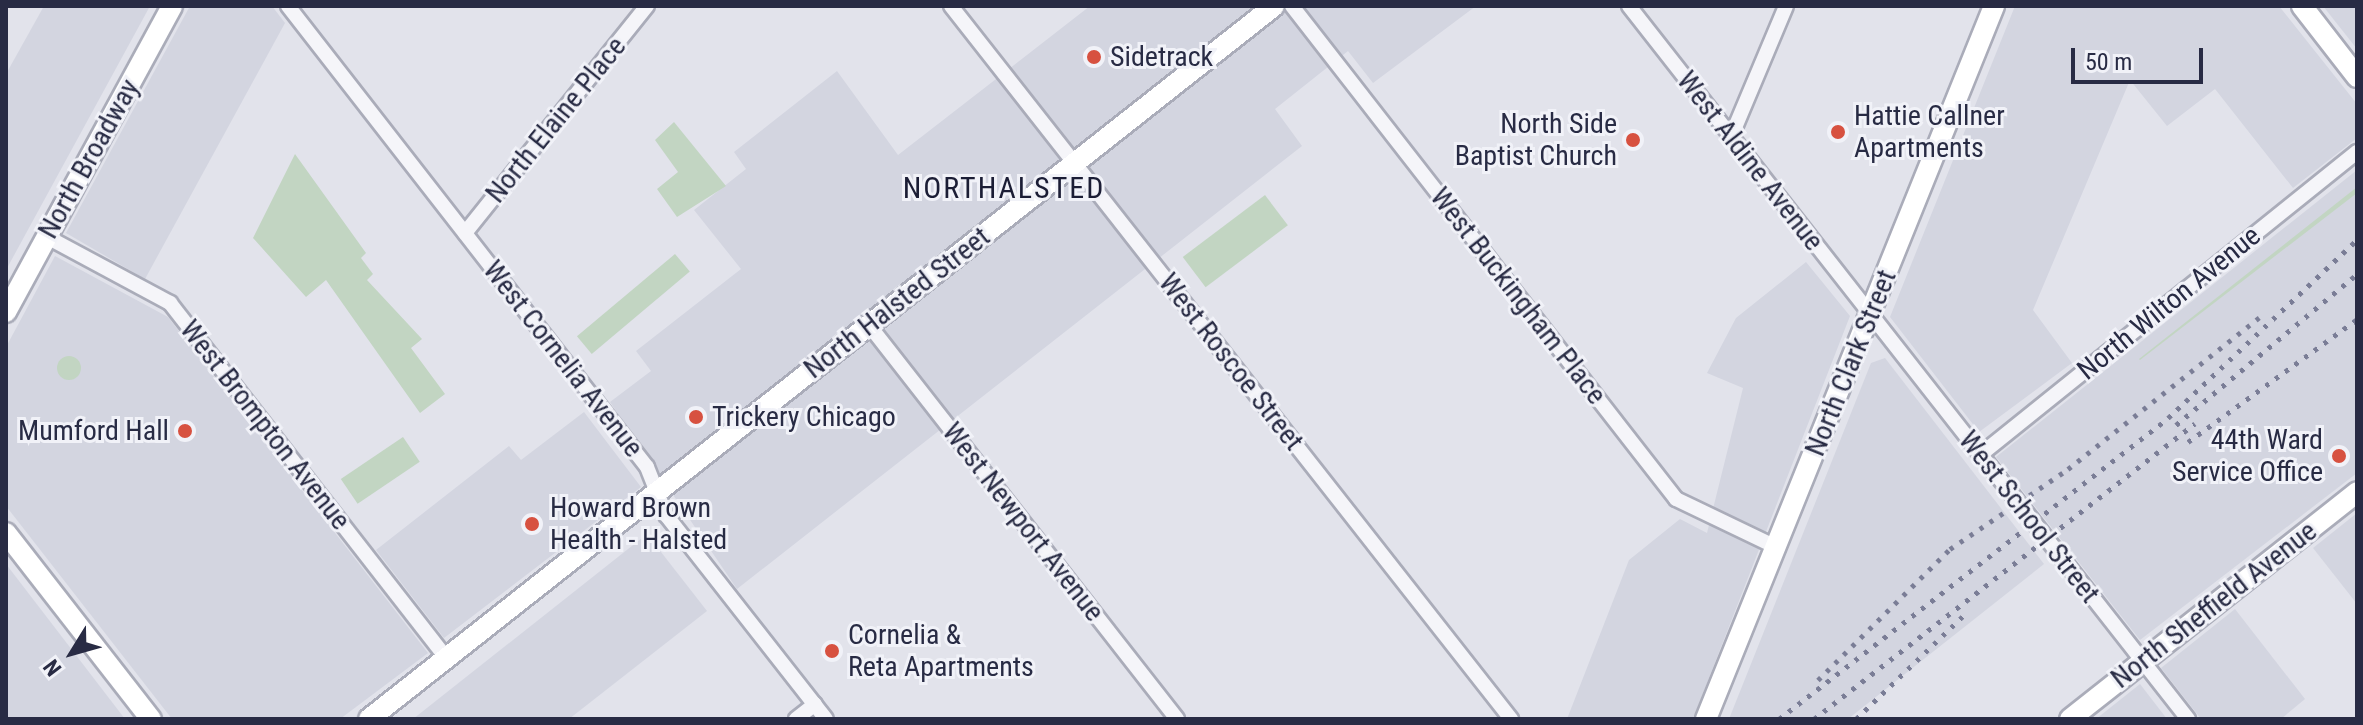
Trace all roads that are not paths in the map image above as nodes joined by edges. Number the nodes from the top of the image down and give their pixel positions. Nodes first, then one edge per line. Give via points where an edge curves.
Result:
1 (172, 6) edge
2 (288, 6) edge
3 (647, 6) edge
4 (951, 6) edge
5 (1274, 6) edge
6 (1292, 6) edge
7 (1629, 6) edge
8 (1786, 6) edge
9 (1994, 6) edge
10 (2302, 6) edge
11 (2357, 77) edge
12 (1731, 137) junction
13 (2357, 152) edge
14 (1075, 163) junction
15 (465, 233) junction
16 (47, 237) junction
17 (6, 312) edge
18 (1871, 316) junction
19 (869, 325) junction
20 (1980, 455) junction
21 (658, 491) junction
22 (2357, 492) edge
23 (6, 533) edge
24 (1776, 547) junction
25 (446, 658) junction
26 (2143, 662) junction
27 (815, 704) junction
28 (151, 719) edge
29 (369, 719) edge
30 (796, 719) edge
31 (826, 719) edge
32 (1177, 719) edge
33 (1511, 719) edge
34 (1706, 719) edge
35 (2070, 719) edge
36 (2188, 719) edge

1 - 16 main road, North Broadway
2 - 15 street, West Cornelia Avenue
3 - 15 street, North Elaine Place
4 - 14 street, West Roscoe Street
5 - 14 main road, North Halsted Street
6 - 24 street, West Buckingham Place via 1676,499
7 - 12 street, West Aldine Avenue
8 - 12 street
9 - 18 main road, North Clark Street
10 - 11 main road
12 - 18 street, West Aldine Avenue
13 - 20 street, North Wilton Avenue
14 - 19 main road, North Halsted Street
14 - 33 street, West Roscoe Street
15 - 21 street, West Cornelia Avenue
16 - 17 main road, North Broadway
16 - 25 street, West Brompton Avenue via 170,303
18 - 20 street, West School Street
18 - 24 main road, North Clark Street
19 - 21 main road, North Halsted Street
19 - 32 street, West Newport Avenue
20 - 26 street, West School Street
21 - 25 main road, North Halsted Street
21 - 27 street, West Cornelia Avenue via 666,515
22 - 26 main road, North Sheffield Avenue
23 - 28 main road
24 - 34 main road, North Clark Street
25 - 29 main road, North Halsted Street
26 - 35 main road, North Sheffield Avenue
26 - 36 street, West School Street
27 - 30 street
27 - 31 street, West Cornelia Avenue

